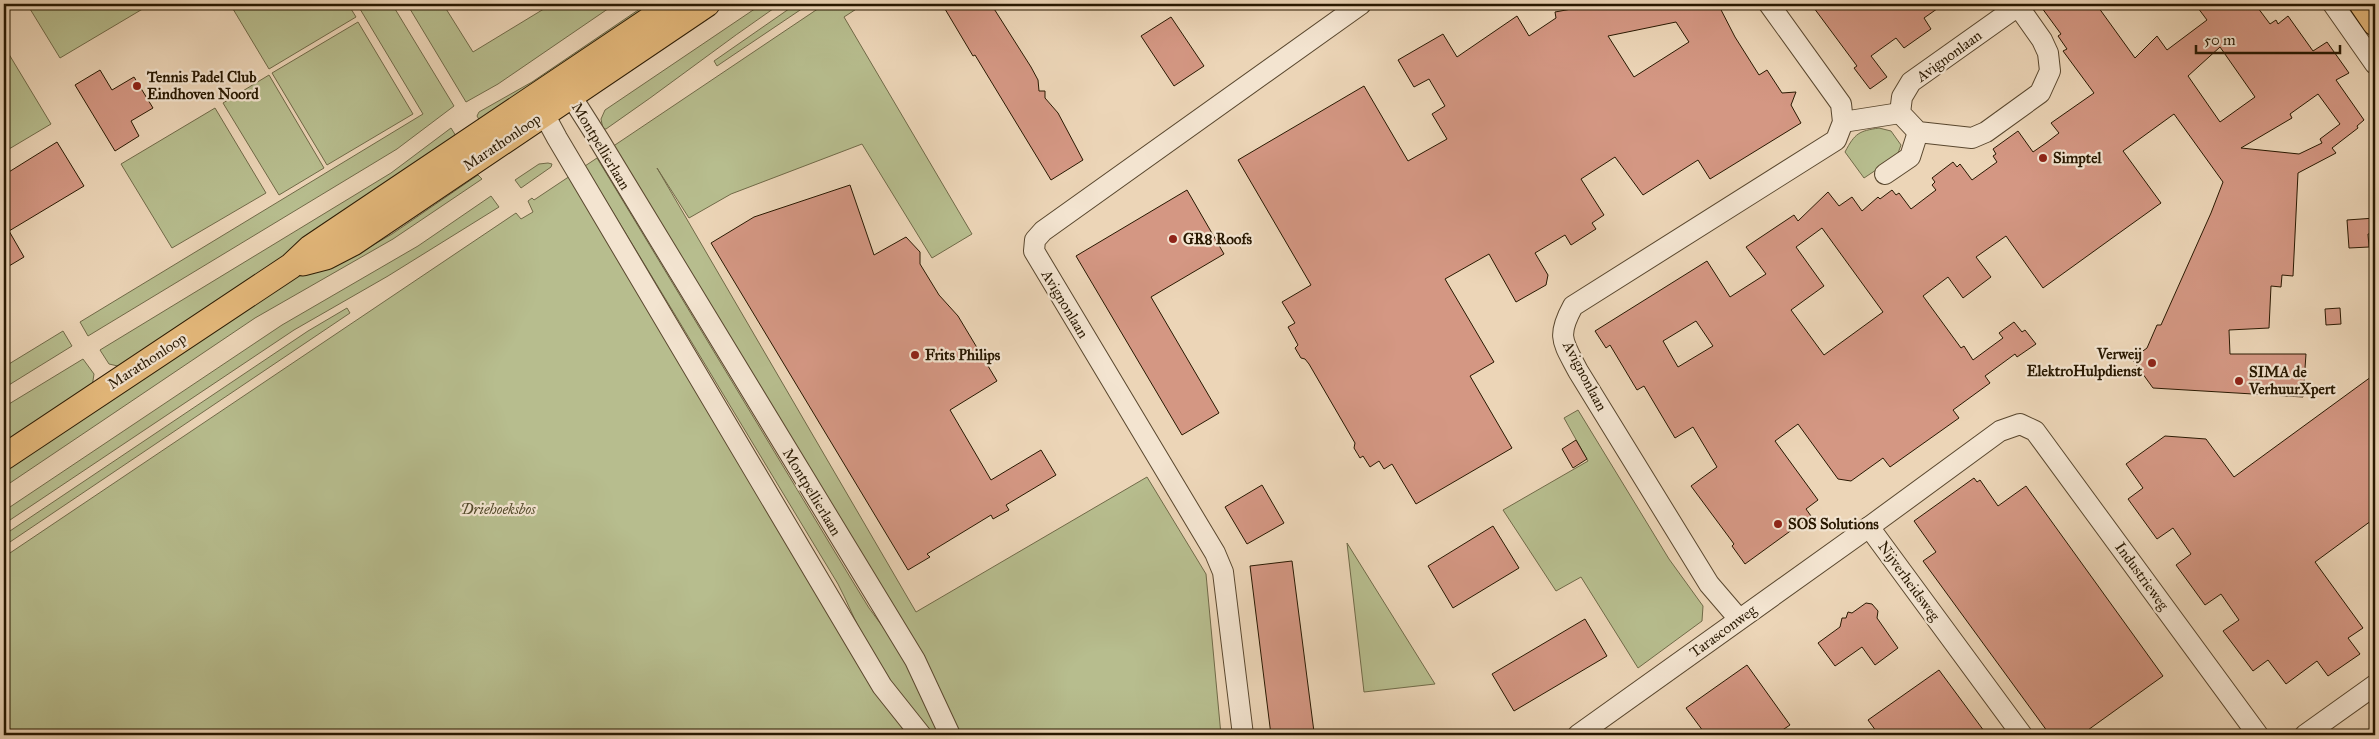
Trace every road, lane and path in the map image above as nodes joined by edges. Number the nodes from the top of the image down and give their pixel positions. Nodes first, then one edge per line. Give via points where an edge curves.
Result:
1 (674, 4) edge
2 (707, 4) edge
3 (1361, 4) edge
4 (1769, 4) edge
5 (2333, 4) edge
6 (2362, 4) edge
7 (2375, 23) edge
8 (2375, 64) edge
9 (560, 92) junction
10 (544, 114) junction
11 (1900, 114) junction
12 (1843, 122) junction
13 (1918, 132) junction
14 (1884, 174) dead end
15 (291, 266) junction
16 (2020, 424) joint
17 (4, 457) edge
18 (1868, 527) junction
19 (1739, 619) junction
20 (2375, 685) edge
21 (921, 735) edge
22 (950, 735) edge
23 (1243, 735) edge
24 (1578, 735) edge
25 (2022, 735) edge
26 (2258, 735) edge
27 (2305, 735) edge

1 - 9 main road, Marathonloop
2 - 9 main road, Marathonloop
3 - 23 street, Avignonlaan via 1043,231 1035,240 1034,251 1215,553 1223,572
4 - 12 street via 1841,104
5 - 8 street
6 - 7 main road
9 - 10 main road, Marathonloop
9 - 15 main road, Marathonloop via 310,248
9 - 22 street, Montpellierlaan via 914,660
10 - 15 main road, Marathonloop via 353,243 326,257
10 - 21 street via 882,686
11 - 12 street
11 - 13 street
11 - 13 street, Avignonlaan via 1902,97 1912,82 2018,6 2048,53 2050,71 2040,93 1986,132 1972,138
12 - 19 street, Avignonlaan via 1836,140 1573,306 1563,324 1564,343 1578,371 1709,584
13 - 14 street via 1910,157
15 - 17 main road, Marathonloop
16 - 18 street, Nijverheidsweg via 2000,431
16 - 26 street, Industrieweg via 2035,431
18 - 19 street, Tarasconweg
18 - 25 street, Nijverheidsweg
19 - 24 street, Tarasconweg
20 - 27 street

